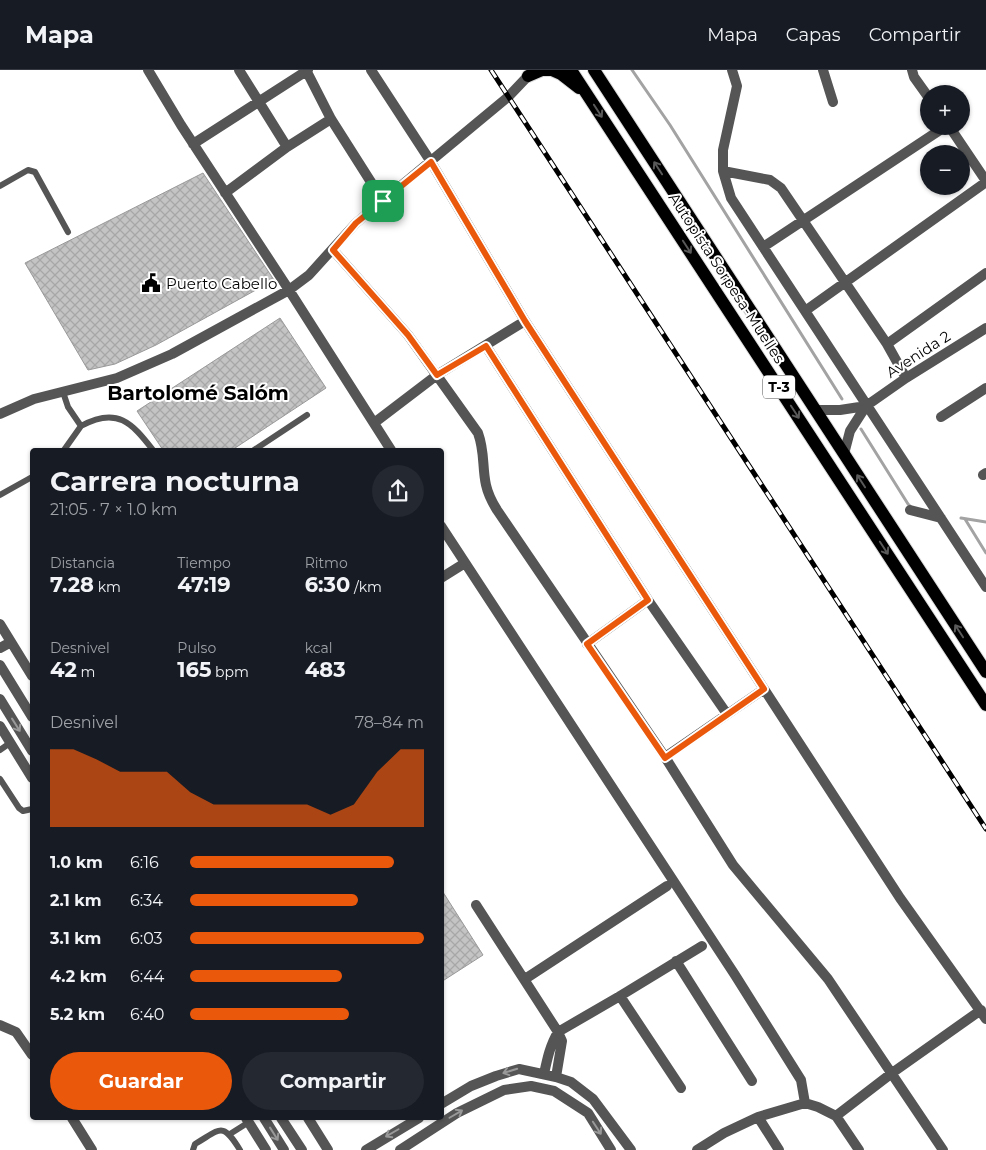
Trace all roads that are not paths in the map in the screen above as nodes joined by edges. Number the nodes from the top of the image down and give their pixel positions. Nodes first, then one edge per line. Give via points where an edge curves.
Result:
1 (148, 70) edge
2 (239, 70) edge
3 (307, 70) edge
4 (371, 70) edge
5 (552, 70) edge
6 (571, 70) edge
7 (594, 70) edge
8 (732, 70) edge
9 (823, 70) edge
10 (529, 73) edge
11 (913, 73) edge
12 (920, 85) edge
13 (587, 94) junction
14 (833, 102) dead end
15 (259, 103) junction
16 (331, 119) junction
17 (934, 135) edge
18 (954, 135) edge
19 (193, 144) junction
20 (286, 147) junction
21 (431, 162) junction
22 (723, 171) junction
23 (986, 182) edge
24 (0, 186) edge
25 (225, 193) junction
26 (383, 201) junction
27 (803, 222) junction
28 (68, 232) dead end
29 (763, 247) junction
30 (333, 250) junction
31 (986, 273) edge
32 (845, 283) junction
33 (290, 290) junction
34 (805, 311) junction
35 (525, 321) junction
36 (986, 328) edge
37 (887, 344) junction
38 (486, 346) junction
39 (437, 375) junction
40 (906, 378) junction
41 (986, 388) edge
42 (63, 392) junction
43 (866, 406) junction
44 (814, 410) junction
45 (0, 414) edge
46 (307, 415) dead end
47 (941, 417) dead end
48 (374, 423) junction
49 (81, 426) junction
50 (65, 448) edge
51 (151, 448) edge
52 (257, 448) edge
53 (391, 448) edge
54 (844, 454) junction
55 (30, 478) edge
56 (0, 495) edge
57 (910, 510) dead end
58 (941, 518) junction
59 (444, 530) edge
60 (465, 562) junction
61 (444, 576) edge
62 (986, 586) edge
63 (648, 600) junction
64 (0, 624) edge
65 (11, 642) junction
66 (587, 644) junction
67 (0, 648) edge
68 (0, 665) edge
69 (986, 672) edge
70 (30, 673) edge
71 (764, 689) junction
72 (0, 699) edge
73 (986, 704) edge
74 (30, 714) edge
75 (727, 714) junction
76 (0, 726) edge
77 (10, 743) junction
78 (30, 748) edge
79 (0, 750) edge
80 (665, 758) junction
81 (30, 775) edge
82 (0, 779) edge
83 (30, 809) edge
84 (667, 886) dead end
85 (476, 905) dead end
86 (702, 946) dead end
87 (676, 961) junction
88 (525, 979) junction
89 (620, 996) junction
90 (983, 1014) edge
91 (0, 1025) edge
92 (558, 1032) junction
93 (30, 1052) edge
94 (892, 1073) junction
95 (544, 1074) junction
96 (556, 1077) junction
97 (752, 1080) dead end
98 (681, 1088) dead end
99 (444, 1102) edge
100 (805, 1103) junction
101 (836, 1116) junction
102 (758, 1117) junction
103 (73, 1120) edge
104 (248, 1120) edge
105 (265, 1120) edge
106 (282, 1120) edge
107 (309, 1120) edge
108 (416, 1120) edge
109 (230, 1134) junction
110 (92, 1150) edge
111 (193, 1150) edge
112 (240, 1150) edge
113 (266, 1150) edge
114 (284, 1150) edge
115 (302, 1150) edge
116 (328, 1150) edge
117 (366, 1150) edge
118 (400, 1150) edge
119 (611, 1150) edge
120 (631, 1150) edge
121 (697, 1150) edge
122 (779, 1150) edge
123 (859, 1150) edge
124 (943, 1150) edge

1 - 19 street
2 - 15 street
3 - 15 street
3 - 16 street
4 - 21 street
5 - 10 main road
5 - 13 main road
6 - 13 main road, Autopista Sorpesa-Muelles / T-3
44 -> 7 main road, Autopista Sorpesa-Muelles / T-3
8 - 22 street via 737,86 723,150
9 - 14 street
10 - 21 street via 508,97
11 - 12 street
13 -> 73 main road, Autopista Sorpesa-Muelles / T-3
15 - 19 street
15 - 20 street
16 - 20 street
16 - 26 street
17 - 27 street
18 - 23 street
19 - 25 street
20 - 25 street
21 - 26 street
21 - 35 street
22 - 27 street via 776,183
22 - 29 street via 731,198
23 - 32 street
24 - 28 lane via 28,170 35,172
25 - 33 street
26 - 30 street via 356,223
27 - 29 street
27 - 32 street
29 - 34 street
30 - 33 street
30 - 39 street via 408,335
31 - 37 street
32 - 34 street
32 - 37 street
33 - 42 street via 164,357 117,378
33 - 48 street
34 - 43 street
35 - 38 street
35 - 71 street
36 - 40 street, Avenida 2
37 - 40 street
38 - 39 street
38 - 63 street
39 - 48 street
39 - 66 street via 478,434 483,446 485,484 490,497
40 - 43 street, Avenida 2
41 - 47 street
42 - 45 street via 34,399
42 - 49 lane
43 - 44 street, T-3
43 - 54 street via 850,430
43 - 58 street
44 - 54 main road, Autopista Sorpesa-Muelles / T-3
46 - 52 lane
48 - 53 street
49 - 50 lane
49 - 51 lane via 93,419 118,419 132,424
69 -> 54 main road, Autopista Sorpesa-Muelles / T-3
55 - 56 lane
57 - 58 street
58 - 62 street
59 - 60 street
60 - 61 street
60 - 100 street via 801,1080
63 - 66 street
63 - 75 street
64 - 65 street
65 - 67 street
65 - 70 street
66 - 80 street
68 - 74 street
71 - 75 street
71 - 90 street via 900,898
72 -> 78 street
75 - 80 street
76 - 77 street
77 - 79 lane
77 - 81 street
80 - 94 street via 733,865 828,979
82 - 83 lane via 19,808
84 - 88 street
85 - 88 street
86 - 87 street
87 - 89 street
87 - 97 street
88 - 92 street
89 - 92 street
89 - 98 street
90 - 94 street
91 - 93 street via 16,1032
92 - 95 street
92 - 96 street via 562,1041
94 - 101 street
94 - 124 street
95 - 96 street
95 -> 99 street via 519,1069 471,1086
96 - 120 street via 571,1082 593,1099
100 - 101 street
100 - 102 street
101 - 123 street
102 - 121 street
102 - 122 street
103 - 110 street
104 - 109 lane
104 - 113 street
105 -> 114 street
106 - 115 street
107 - 116 street
108 -> 117 street
109 - 111 lane via 219,1130 195,1144
109 - 112 lane
118 -> 119 street via 465,1109 504,1090 531,1086 554,1091 588,1113

